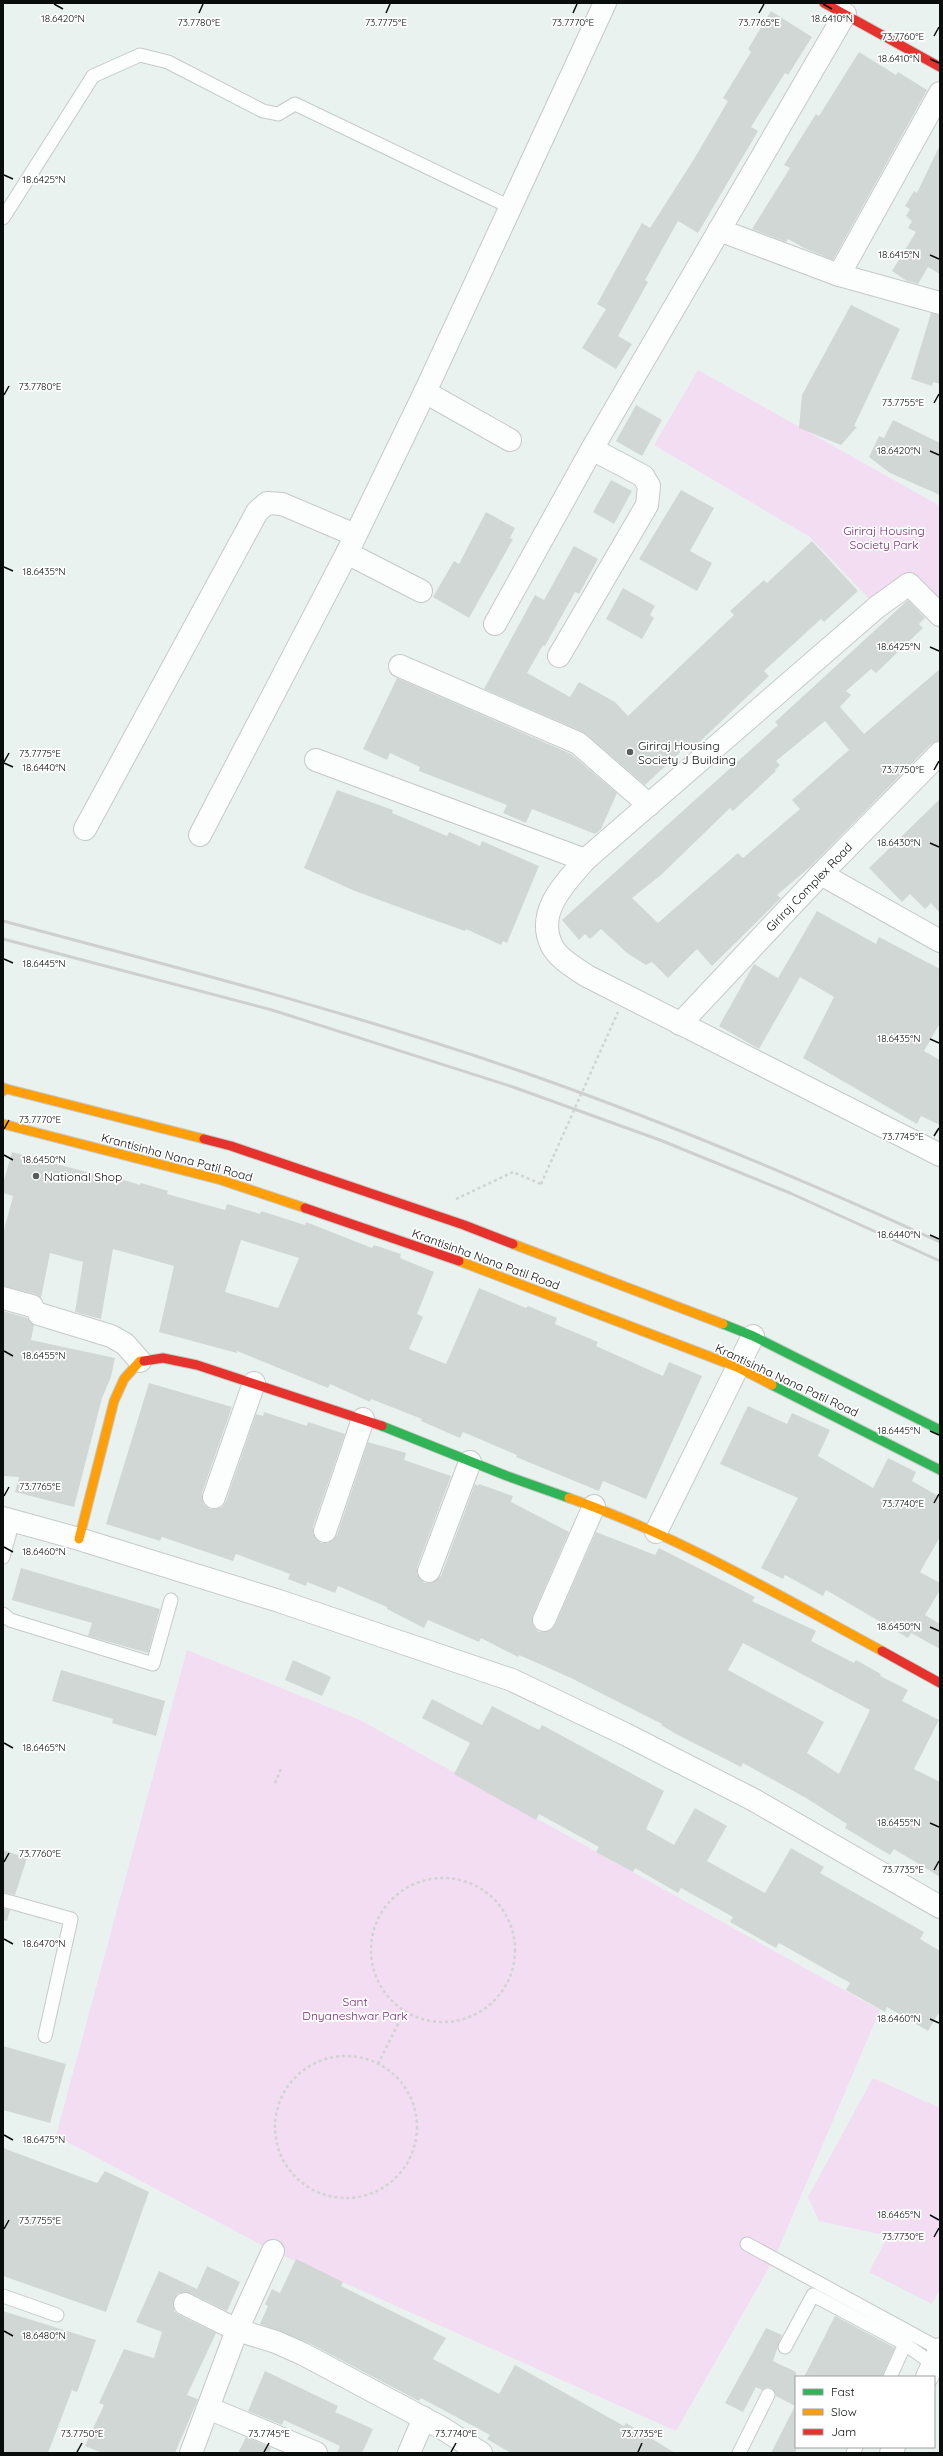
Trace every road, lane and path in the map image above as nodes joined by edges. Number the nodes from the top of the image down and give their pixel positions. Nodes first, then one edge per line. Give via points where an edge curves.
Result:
1 (605, 3) edge
2 (824, 3) edge
3 (845, 14) junction
4 (940, 67) edge
5 (940, 92) edge
6 (510, 207) junction
7 (3, 218) edge
8 (720, 230) junction
9 (839, 275) junction
10 (940, 303) edge
11 (425, 392) junction
12 (510, 440) dead end
13 (592, 449) junction
14 (351, 544) junction
15 (421, 591) dead end
16 (940, 615) edge
17 (495, 624) dead end
18 (559, 656) dead end
19 (400, 666) dead end
20 (940, 753) edge
21 (316, 760) dead end
22 (649, 805) junction
23 (85, 829) dead end
24 (200, 835) dead end
25 (585, 860) junction
26 (821, 874) junction
27 (940, 941) edge
28 (618, 1012) dead end
29 (680, 1024) junction
30 (3, 1089) edge
31 (3, 1124) edge
32 (940, 1155) edge
33 (441, 1218) junction
34 (3, 1298) edge
35 (753, 1336) junction
36 (140, 1361) junction
37 (737, 1367) junction
38 (254, 1384) junction
39 (363, 1420) junction
40 (940, 1430) edge
41 (470, 1462) junction
42 (940, 1470) edge
43 (214, 1497) dead end
44 (594, 1506) junction
45 (8, 1520) edge
46 (325, 1530) dead end
47 (656, 1532) junction
48 (79, 1539) junction
49 (3, 1557) edge
50 (429, 1571) dead end
51 (171, 1600) dead end
52 (3, 1614) edge
53 (544, 1620) dead end
54 (940, 1683) edge
55 (281, 1769) dead end
56 (275, 1783) dead end
57 (3, 1900) edge
58 (940, 1907) edge
59 (405, 2010) junction
60 (44, 2036) dead end
61 (378, 2064) junction
62 (748, 2244) dead end
63 (273, 2251) dead end
64 (3, 2296) edge
65 (185, 2304) dead end
66 (57, 2315) dead end
67 (237, 2330) junction
68 (905, 2344) junction
69 (785, 2347) dead end
70 (935, 2360) edge
71 (890, 2376) edge
72 (768, 2395) dead end
73 (208, 2408) junction
74 (424, 2418) junction
75 (191, 2453) edge
76 (316, 2453) edge
77 (409, 2453) edge
78 (481, 2453) edge
79 (739, 2453) edge

1 - 6 street
2 - 3 main road
3 - 4 main road
3 - 8 street
5 - 9 street
6 - 7 lane via 295,104 278,114 263,111 168,62 140,55 93,76
6 - 11 street
8 - 9 street
8 - 13 street
9 - 10 street
11 - 12 street
11 - 14 street
13 - 17 street
13 - 18 street via 643,476 649,486 647,505
14 - 15 street
14 - 23 street via 282,504 268,503 257,512
14 - 24 street
16 - 22 street via 909,584 877,607
19 - 22 street via 578,743
20 - 26 street, Giriraj Complex Road
21 - 25 street
22 - 25 street
25 - 29 street via 557,893 550,908 547,927 551,944 566,962 587,976
26 - 27 street
26 - 29 street, Giriraj Complex Road
28 - 33 path, bridge via 541,1184 513,1172 448,1203
29 - 32 street
30 - 33 main road, Krantisinha Nana Patil Road via 231,1146
31 - 37 main road, Krantisinha Nana Patil Road via 221,1180 317,1210
33 - 35 main road, Krantisinha Nana Patil Road
34 - 36 street via 111,1336 125,1344
35 - 37 street
35 - 40 main road, Krantisinha Nana Patil Road
36 - 38 main road via 163,1358 190,1363
36 - 48 main road via 124,1379 114,1401
37 - 42 main road, Krantisinha Nana Patil Road
37 - 47 street
38 - 39 main road
38 - 43 street
39 - 41 main road
39 - 46 street
41 - 44 main road
41 - 50 street
44 - 47 main road
44 - 53 street
45 - 48 street
45 - 49 lane
47 - 54 main road via 757,1583
48 - 58 street via 279,1601 512,1680 754,1800
51 - 52 lane via 153,1664 10,1620
55 - 56 path
57 - 60 lane via 71,1919
59 - 59 path via 415,2017 437,2022 460,2020 482,2011 500,1995 512,1974 516,1950 511,1926 499,1905 480,1889 458,1880 434,1879 410,1886 392,1900 378,1918 371,1941 372,1964 380,1986 395,2004
59 - 61 path
61 - 61 path via 355,2057 330,2058 308,2067 290,2083 281,2099 275,2129 279,2153 292,2174 311,2189 332,2197 355,2198 376,2192 395,2179 409,2161 416,2140 417,2117 410,2096 397,2077
62 - 70 lane
63 - 67 street
64 - 66 lane
65 - 67 street
67 - 73 street
67 - 74 street via 276,2342 303,2354
68 - 69 lane via 813,2295
68 - 70 lane
68 - 71 lane
72 - 79 lane
73 - 75 street
73 - 76 street
74 - 77 street
74 - 78 street

